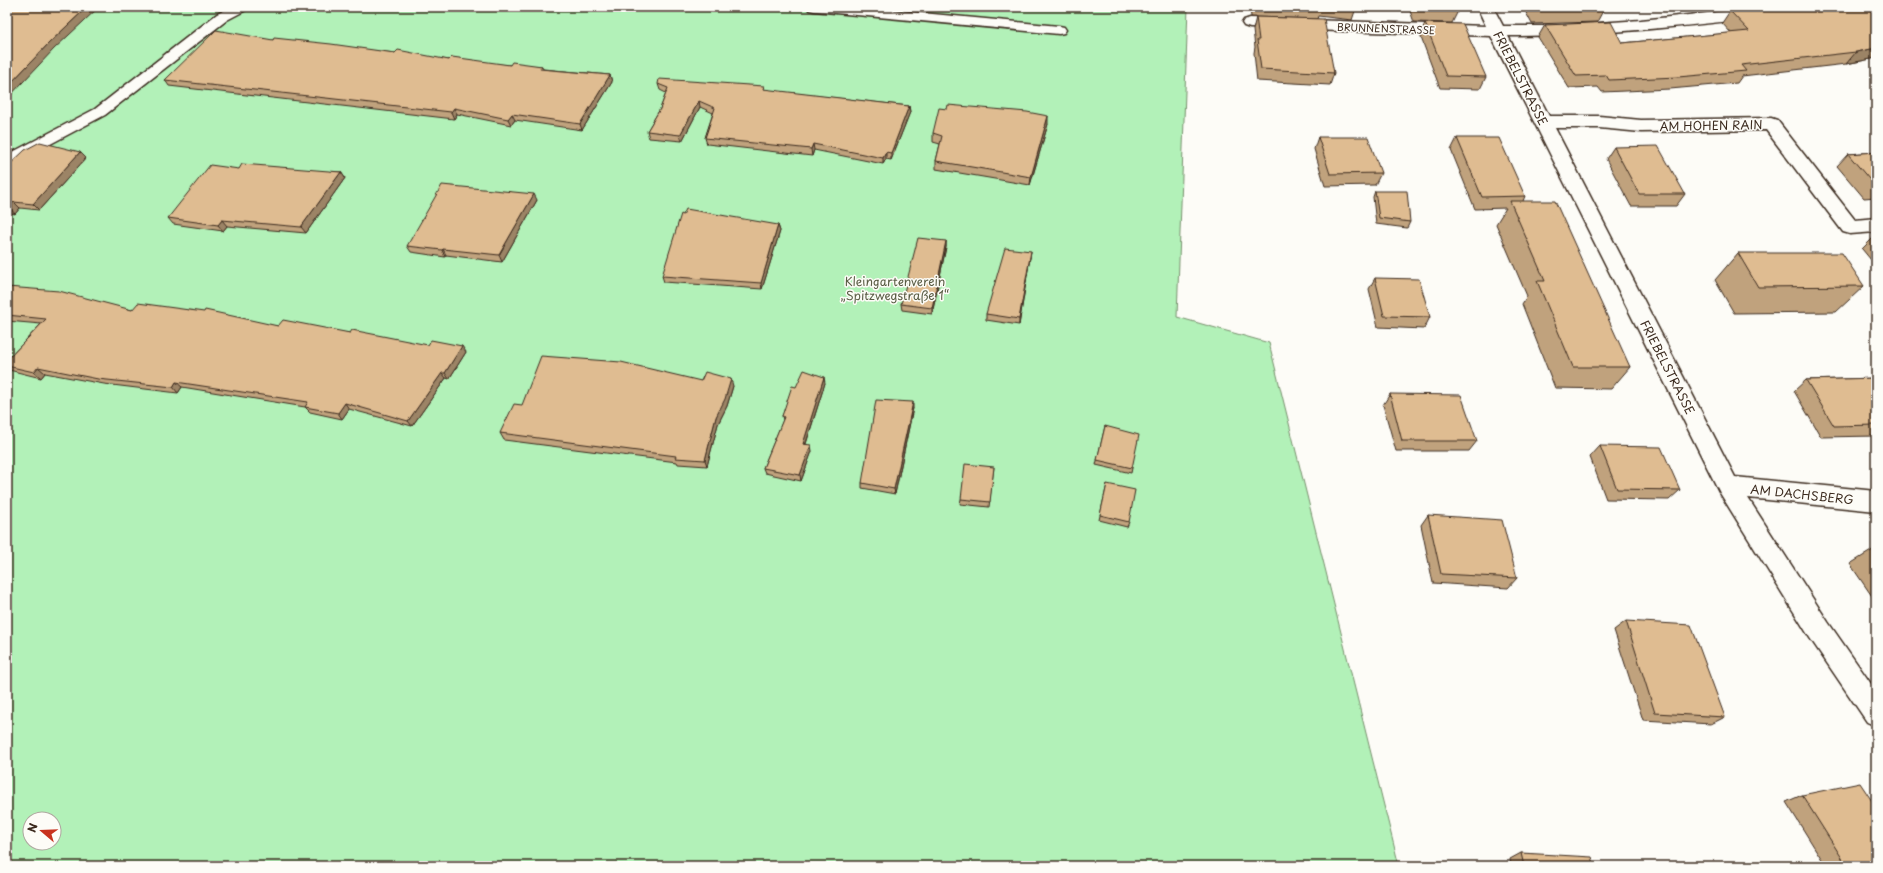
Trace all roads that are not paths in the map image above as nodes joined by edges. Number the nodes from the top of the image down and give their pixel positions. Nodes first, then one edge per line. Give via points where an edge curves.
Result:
1 (241, 7) edge
2 (814, 7) edge
3 (1485, 7) edge
4 (1809, 7) edge
5 (1250, 23) dead end
6 (1059, 30) dead end
7 (1496, 31) junction
8 (1543, 122) junction
9 (7, 162) edge
10 (1876, 225) edge
11 (1728, 486) junction
12 (1876, 501) edge
13 (1876, 713) edge

1 - 9 lane via 222,17 100,112
2 - 6 lane
3 - 7 street, FRIEBELSTRASSE
4 - 7 street, BRUNNENSTRASSE via 1641,25 1555,31
5 - 7 street, BRUNNENSTRASSE
7 - 8 street, FRIEBELSTRASSE
8 - 10 street, AM HOHEN RAIN via 1599,122 1641,126 1772,124 1850,227
8 - 11 street, FRIEBELSTRASSE
11 - 12 street, AM DACHSBERG
11 - 13 street, FRIEBELSTRASSE via 1819,630

